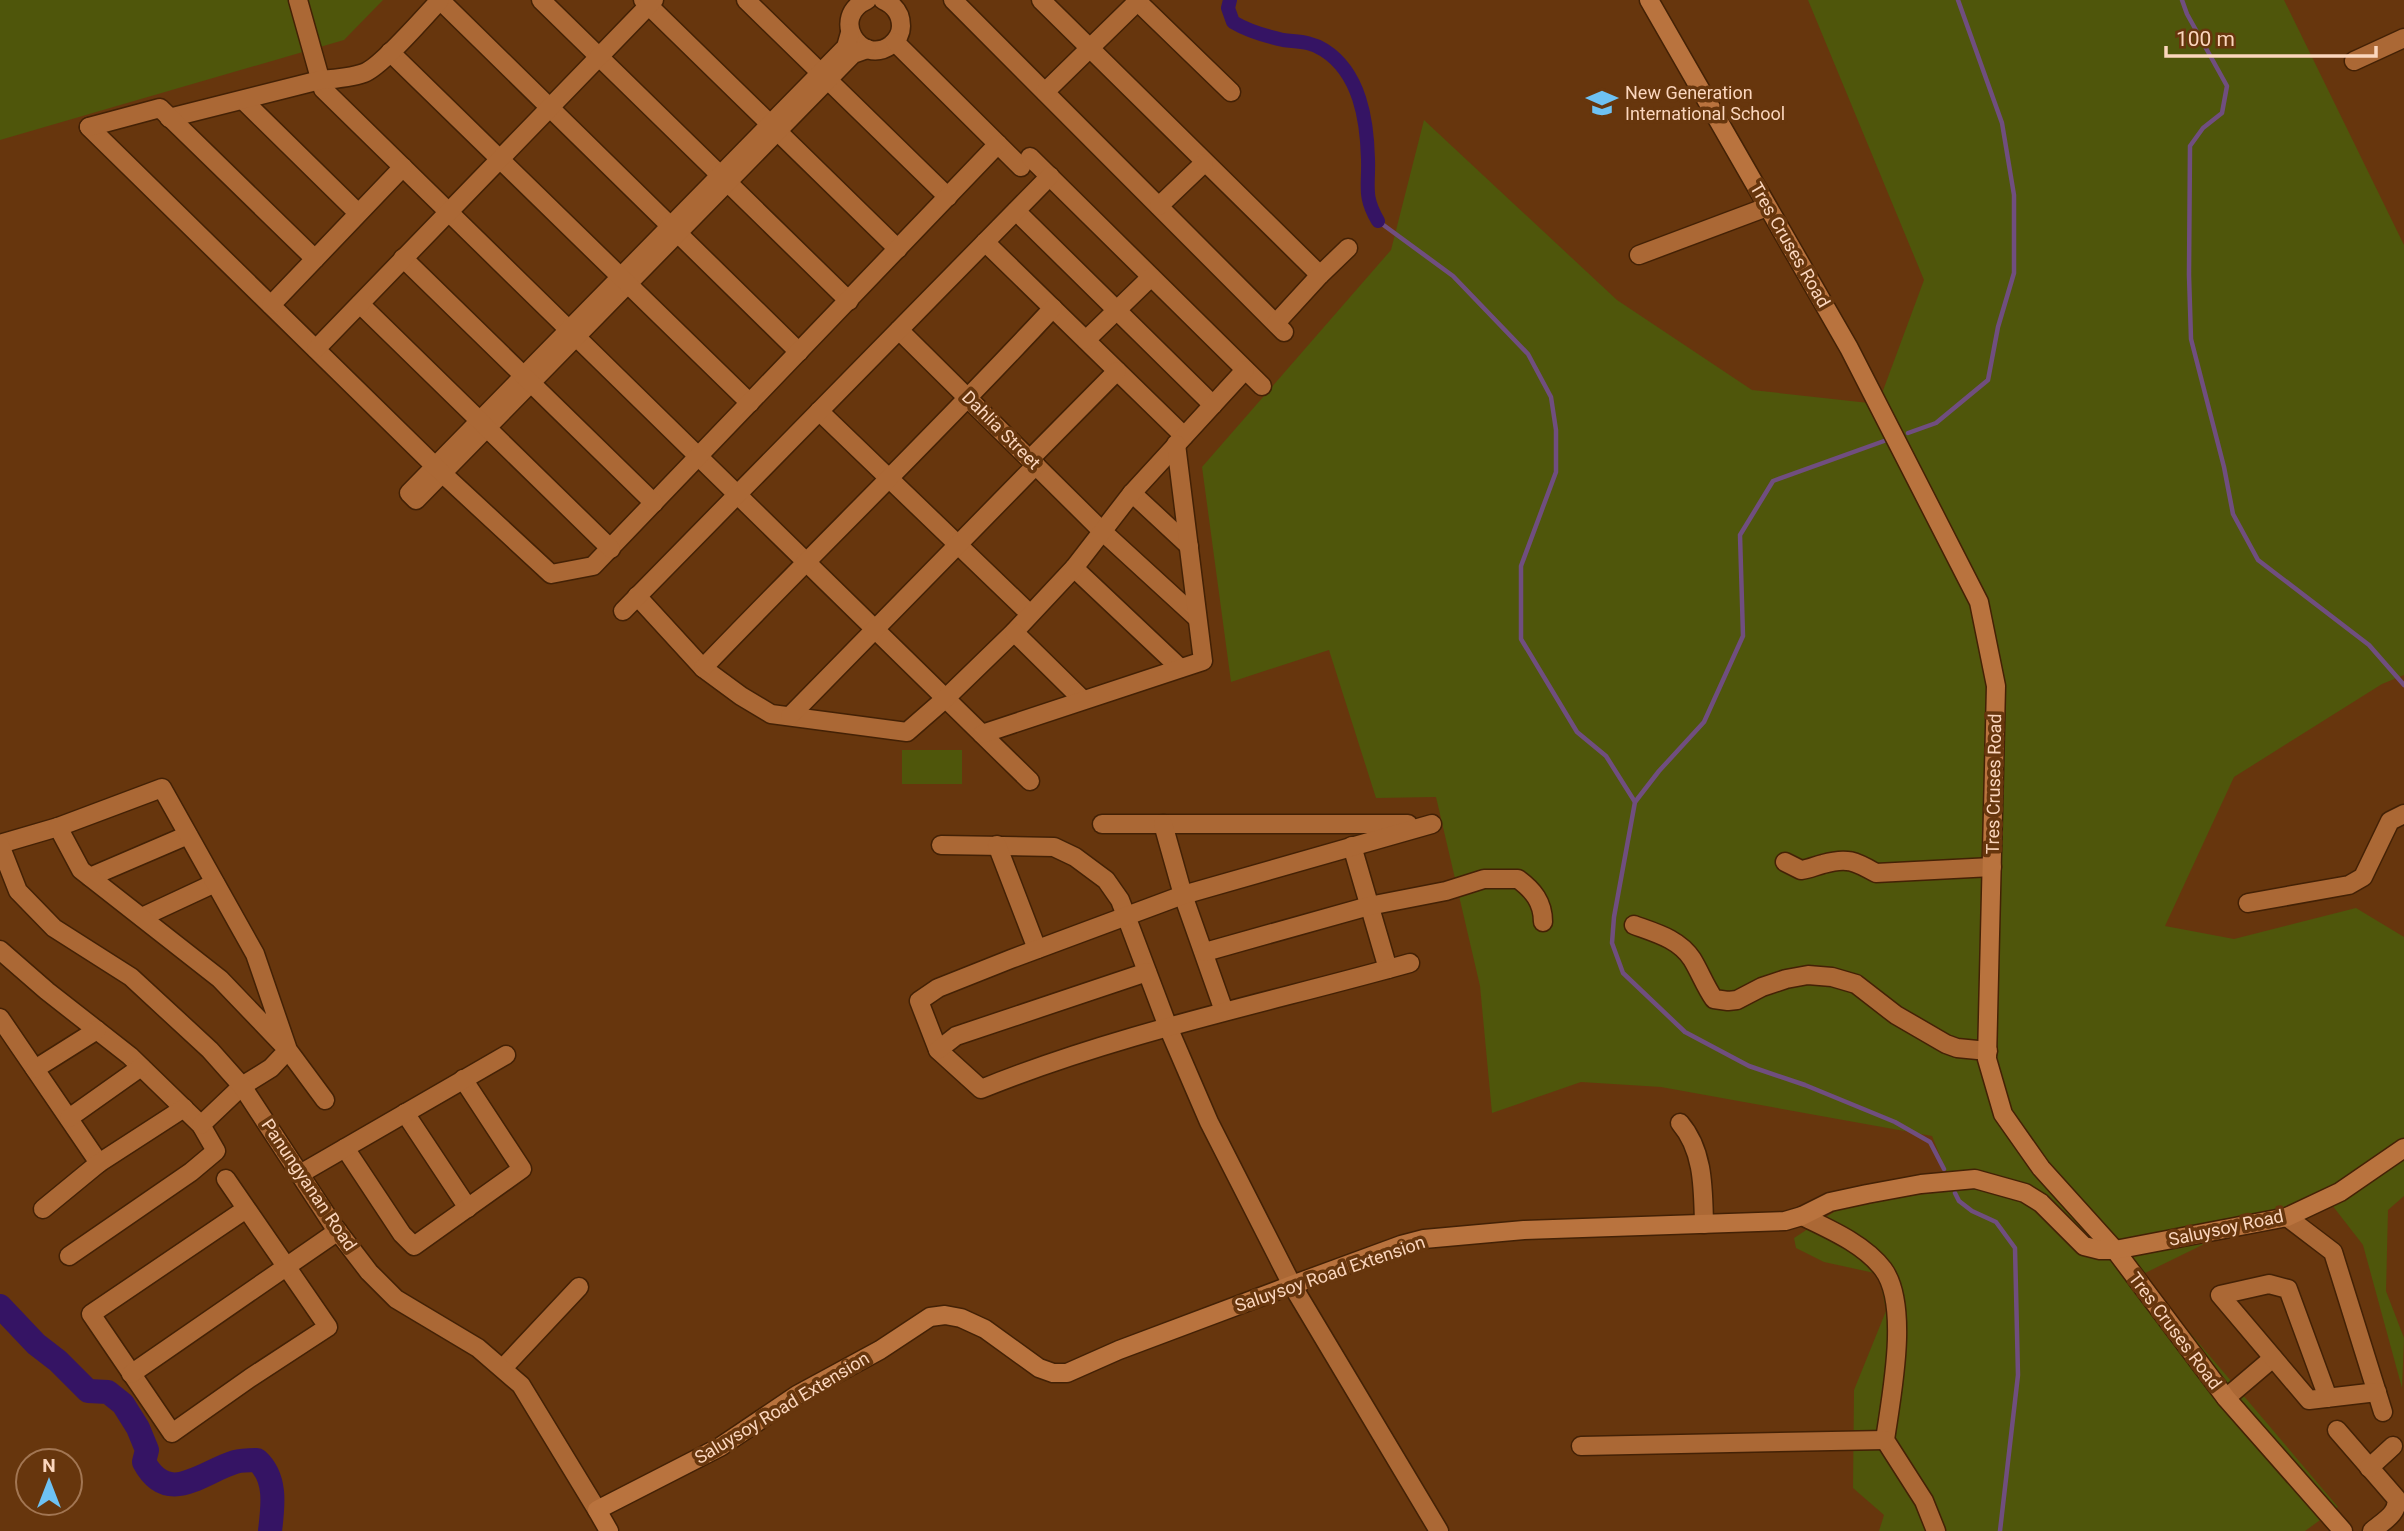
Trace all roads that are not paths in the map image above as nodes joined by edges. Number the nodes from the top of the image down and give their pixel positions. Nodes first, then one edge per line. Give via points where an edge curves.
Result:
1 (298, 0) edge
2 (440, 0) edge
3 (541, 0) edge
4 (746, 0) edge
5 (953, 0) edge
6 (1041, 0) edge
7 (1649, 0) edge
8 (1137, 1) edge
9 (649, 2) edge
10 (858, 2) edge
11 (892, 2) edge
12 (850, 33) junction
13 (2404, 38) edge
14 (894, 42) junction
15 (1089, 49) junction
16 (867, 50) junction
17 (390, 52) junction
18 (599, 57) junction
19 (2354, 61) dead end
20 (824, 76) junction
21 (320, 80) junction
22 (1045, 92) junction
23 (1231, 92) dead end
24 (243, 100) junction
25 (550, 108) junction
26 (169, 118) junction
27 (774, 127) junction
28 (998, 144) junction
29 (500, 159) junction
30 (1204, 163) junction
31 (402, 167) junction
32 (1050, 176) junction
33 (724, 178) junction
34 (948, 197) junction
35 (1158, 206) junction
36 (1767, 207) junction
37 (1016, 211) junction
38 (449, 212) junction
39 (358, 213) junction
40 (674, 229) junction
41 (985, 242) junction
42 (1348, 248) dead end
43 (898, 249) junction
44 (1639, 255) dead end
45 (404, 258) junction
46 (315, 259) junction
47 (1320, 275) junction
48 (1151, 277) junction
49 (624, 280) junction
50 (849, 300) junction
51 (360, 303) junction
52 (271, 305) junction
53 (1053, 308) junction
54 (1117, 310) junction
55 (899, 330) junction
56 (573, 333) junction
57 (1086, 340) junction
58 (316, 349) junction
59 (799, 352) junction
60 (1245, 370) junction
61 (1117, 371) junction
62 (527, 379) junction
63 (1262, 386) dead end
64 (969, 399) junction
65 (750, 403) junction
66 (1213, 405) junction
67 (819, 411) junction
68 (483, 424) junction
69 (1180, 440) junction
70 (699, 456) junction
71 (1033, 462) junction
72 (439, 469) junction
73 (889, 478) junction
74 (1132, 493) junction
75 (737, 495) junction
76 (654, 503) junction
77 (1102, 531) junction
78 (957, 545) junction
79 (1189, 545) junction
80 (611, 549) junction
81 (806, 561) junction
82 (1074, 568) junction
83 (638, 596) junction
84 (623, 611) dead end
85 (1031, 614) junction
86 (1198, 618) junction
87 (874, 628) junction
88 (1014, 632) junction
89 (703, 668) junction
90 (1180, 668) junction
91 (946, 698) junction
92 (1083, 700) junction
93 (790, 716) junction
94 (982, 734) junction
95 (1031, 781) dead end
96 (2404, 814) edge
97 (1102, 824) dead end
98 (1163, 824) junction
99 (58, 827) junction
100 (188, 835) junction
101 (0, 844) edge
102 (941, 845) dead end
103 (998, 845) junction
104 (1352, 846) junction
105 (1785, 862) dead end
106 (1992, 867) junction
107 (90, 877) junction
108 (215, 883) junction
109 (1184, 895) junction
110 (2248, 903) dead end
111 (1369, 906) junction
112 (142, 917) junction
113 (1126, 917) junction
114 (1543, 922) dead end
115 (1634, 925) dead end
116 (1037, 949) junction
117 (0, 950) edge
118 (1205, 952) junction
119 (1410, 963) dead end
120 (1388, 969) junction
121 (1147, 972) junction
122 (1224, 1011) junction
123 (0, 1018) edge
124 (1168, 1027) junction
125 (97, 1030) junction
126 (288, 1050) junction
127 (938, 1050) junction
128 (1988, 1051) junction
129 (506, 1055) dead end
130 (141, 1067) junction
131 (35, 1069) junction
132 (463, 1079) junction
133 (242, 1086) junction
134 (325, 1100) dead end
135 (184, 1108) junction
136 (405, 1113) junction
137 (69, 1118) junction
138 (1680, 1123) dead end
139 (201, 1125) junction
140 (345, 1148) junction
141 (2402, 1152) edge
142 (99, 1163) junction
143 (300, 1174) junction
144 (226, 1179) dead end
145 (468, 1208) junction
146 (43, 1209) dead end
147 (246, 1209) junction
148 (1802, 1216) junction
149 (2287, 1217) junction
150 (1704, 1224) junction
151 (338, 1231) junction
152 (2115, 1250) junction
153 (69, 1256) dead end
154 (286, 1267) junction
155 (1292, 1285) junction
156 (579, 1287) dead end
157 (2273, 1358) junction
158 (503, 1368) junction
159 (131, 1374) junction
160 (2377, 1392) junction
161 (2226, 1398) junction
162 (2328, 1398) junction
163 (2383, 1412) dead end
164 (2337, 1430) dead end
165 (1885, 1440) junction
166 (1581, 1446) dead end
167 (2393, 1446) dead end
168 (2369, 1468) junction
169 (597, 1510) junction
170 (609, 1531) edge
171 (1439, 1531) edge
172 (1936, 1531) edge
173 (2343, 1531) edge
174 (2372, 1531) edge

1 - 21 street
2 - 17 street
2 - 25 street
3 - 18 street
4 - 20 street
5 - 22 street
6 - 15 street
7 - 36 main road, Tres Cruses Road
8 - 15 street
8 - 23 street
9 - 18 street
9 - 27 street
10 - 12 street via 850,18
11 - 14 street via 901,23
12 - 16 street
12 - 20 street via 846,47
13 - 19 street
14 - 16 street via 882,50
14 - 28 street
15 - 22 street
15 - 30 street
16 - 20 street via 853,54
17 - 21 street via 366,73
17 - 29 street
18 - 25 street
18 - 33 street
20 - 27 street
20 - 34 street
21 - 24 street
21 - 31 street via 323,89
22 - 35 street
24 - 26 street
24 - 39 street
25 - 29 street
25 - 40 street
26 - 46 street
26 - 52 street via 160,108 89,127
27 - 33 street
27 - 43 street
28 - 32 street
28 - 34 street
29 - 38 street
29 - 49 street
30 - 35 street
30 - 47 street
31 - 38 street
31 - 39 street
32 - 37 street
32 - 48 street
33 - 40 street
33 - 50 street
34 - 43 street
35 - 47 street via 1280,328
36 - 44 street
36 - 106 main road, Tres Cruses Road via 1849,348 1979,602 1996,686
37 - 41 street
37 - 54 street
38 - 45 street
38 - 56 street
39 - 46 street
40 - 49 street
40 - 59 street
41 - 53 street
41 - 55 street
42 - 47 street
43 - 50 street
45 - 51 street
45 - 62 street
46 - 52 street
48 - 54 street
48 - 60 street
49 - 56 street
49 - 65 street
50 - 59 street
51 - 58 street
51 - 68 street
52 - 58 street
53 - 57 street
53 - 64 street
54 - 57 street
54 - 66 street
55 - 64 street, Dahlia Street
55 - 67 street
56 - 62 street
56 - 70 street
57 - 61 street
58 - 72 street
59 - 65 street
60 - 63 street
60 - 66 street
61 - 69 street
61 - 71 street
62 - 68 street
62 - 76 street
64 - 71 street, Dahlia Street
64 - 73 street
65 - 70 street
66 - 69 street
67 - 73 street
67 - 75 street
68 - 72 street
68 - 80 street
69 - 74 street
69 - 79 street
70 - 75 street
70 - 76 street
71 - 77 street, Dahlia Street
71 - 78 street
72 - 80 street via 551,574 593,566
73 - 78 street
73 - 81 street
74 - 77 street
74 - 79 street
75 - 81 street
75 - 83 street
76 - 80 street
77 - 82 street
77 - 86 street, Dahlia Street
78 - 85 street
78 - 87 street
79 - 86 street
81 - 87 street
81 - 89 street
82 - 85 street
82 - 90 street
83 - 84 street
83 - 89 street
85 - 88 street
86 - 90 street via 1203,661
87 - 91 street
87 - 93 street
88 - 91 street
88 - 92 street
89 - 93 street via 771,713
90 - 92 street
91 - 93 street via 907,732
91 - 94 street
92 - 94 street
94 - 95 street
96 - 110 street via 2390,821 2364,877 2349,885
97 - 98 street
98 - 104 street via 1432,824
98 - 109 street
99 - 100 street via 162,789
99 - 101 street
99 - 107 street via 81,870
100 - 107 street
100 - 108 street
101 - 133 street, Panungyanan Road via 18,891 54,928 131,977
102 - 103 street
103 - 113 street via 1055,847 1075,857 1106,880
103 - 116 street
104 - 109 street
104 - 111 street
105 - 106 street via 1801,870 1843,859 1876,873
106 - 128 main road, Tres Cruses Road
107 - 112 street
108 - 112 street
108 - 126 street via 255,954
109 - 113 street
109 - 118 street
111 - 114 street via 1484,879 1518,878 1537,896
111 - 118 street
111 - 120 street
112 - 126 street via 220,979
113 - 116 street
113 - 121 street
115 - 128 street via 1682,947 1714,999 1737,1000 1786,979 1832,977 1856,984 1896,1015 1947,1044
116 - 127 street via 938,988 919,1001
117 - 125 street
118 - 122 street
119 - 120 street
120 - 122 street
121 - 124 street
121 - 127 street via 956,1036
122 - 124 street
123 - 131 street
124 - 127 street via 981,1089
124 - 155 street via 1209,1122
125 - 130 street
125 - 131 street
126 - 133 street via 271,1068
126 - 134 street
128 - 152 main road, Tres Cruses Road via 2003,1114 2057,1188
129 - 132 street
130 - 135 street
130 - 137 street
131 - 137 street
132 - 136 street
132 - 145 street via 522,1169
133 - 139 street
133 - 143 street, Panungyanan Road
135 - 139 street
135 - 142 street
136 - 140 street
136 - 145 street
137 - 142 street
138 - 150 street via 1698,1158
139 - 153 street via 216,1151
140 - 143 street
140 - 145 street via 414,1246
141 - 149 main road, Saluysoy Road via 2340,1192
142 - 146 street
143 - 151 street, Panungyanan Road
144 - 147 street
147 - 154 street
147 - 159 street via 90,1314
148 - 150 main road, Saluysoy Road Extension via 1785,1221
148 - 152 main road, Saluysoy Road Extension via 1830,1202 1867,1194 1975,1179 2025,1193 2084,1246
148 - 165 street via 1863,1250 1884,1269 1893,1289 1896,1366
149 - 152 main road, Saluysoy Road
149 - 160 street via 2333,1252
150 - 155 main road, Saluysoy Road Extension via 1524,1230 1424,1239
151 - 154 street
151 - 158 street, Panungyanan Road via 396,1299
152 - 161 main road, Tres Cruses Road
154 - 159 street
154 - 159 street via 328,1326 172,1433
155 - 169 main road, Saluysoy Road Extension via 1067,1373 1039,1368 985,1329 961,1318 930,1317 797,1395 720,1447
155 - 171 street
156 - 158 street
157 - 161 street
157 - 162 street via 2309,1400
157 - 162 street via 2220,1295 2269,1284 2288,1289
158 - 169 street, Panungyanan Road via 521,1385
160 - 162 street
160 - 163 street
161 - 173 main road, Tres Cruses Road
164 - 168 street
165 - 166 street
165 - 172 street via 1924,1501
167 - 168 street
168 - 174 street via 2398,1504
169 - 170 main road, Panungyanan Road

